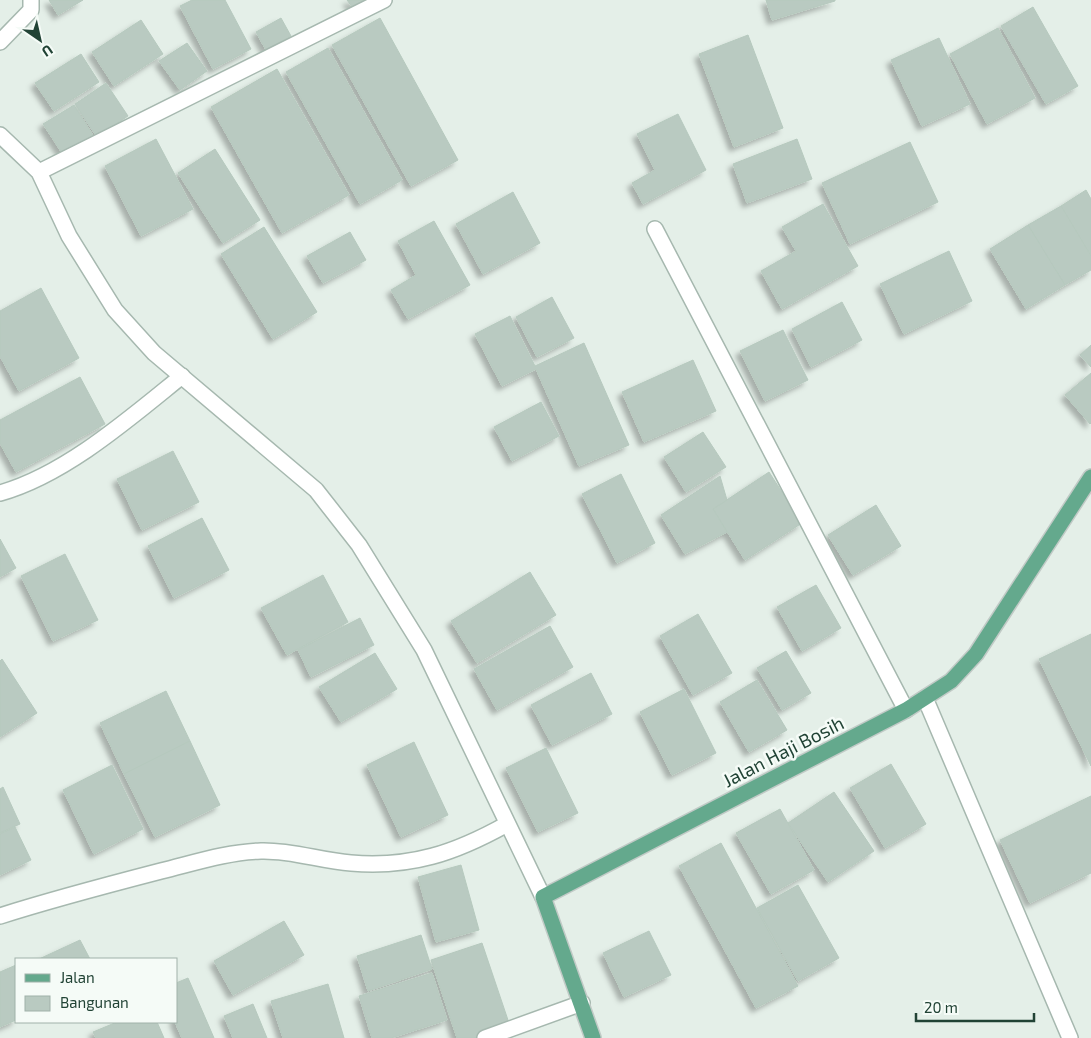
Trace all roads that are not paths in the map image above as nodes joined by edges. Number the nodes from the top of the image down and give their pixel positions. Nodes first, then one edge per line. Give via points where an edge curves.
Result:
1 (31, 0) edge
2 (384, 0) edge
3 (0, 42) edge
4 (0, 135) edge
5 (39, 172) junction
6 (655, 229) dead end
7 (182, 376) junction
8 (1091, 477) edge
9 (0, 493) edge
10 (926, 698) junction
11 (906, 710) junction
12 (507, 824) junction
13 (543, 897) junction
14 (0, 916) edge
15 (582, 1003) junction
16 (485, 1038) edge
17 (593, 1038) edge
18 (1070, 1038) edge

1 - 3 street via 32,10
2 - 5 street
4 - 5 street
5 - 7 street via 69,236 114,310 154,353
6 - 11 street
7 - 9 street via 120,426 76,455 40,477
7 - 12 street via 316,490 359,545 424,650
8 - 10 main road, Jalan Haji Bosih via 976,654 952,681
10 - 11 main road, Jalan Haji Bosih
10 - 18 street
11 - 13 main road, Jalan Haji Bosih
12 - 13 street
12 - 14 street via 462,848 398,863 351,863 288,852 224,855
13 - 15 main road
15 - 16 street
15 - 17 main road

